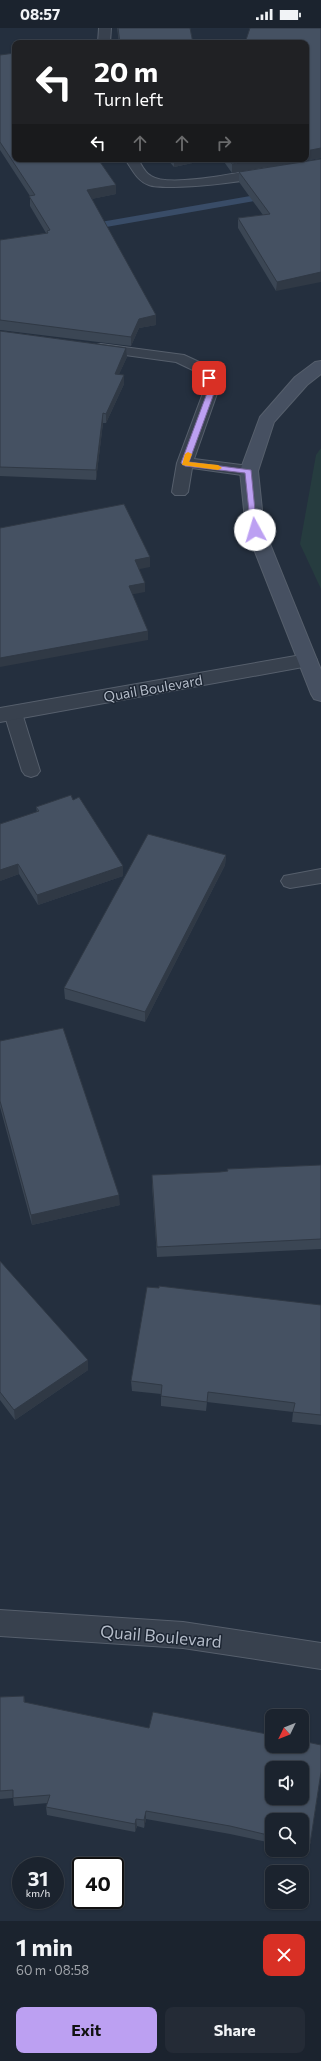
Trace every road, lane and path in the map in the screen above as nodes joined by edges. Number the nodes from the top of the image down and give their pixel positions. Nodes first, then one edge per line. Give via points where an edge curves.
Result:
1 (105, 28) edge
2 (104, 40) edge
3 (133, 162) edge
4 (276, 170) edge
5 (86, 346) edge
6 (321, 366) edge
7 (185, 463) junction
8 (249, 471) junction
9 (180, 492) dead end
10 (307, 660) junction
11 (321, 694) edge
12 (6, 714) edge
13 (31, 771) dead end
14 (321, 876) edge
15 (290, 881) dead end
16 (0, 1623) edge
17 (321, 1656) edge

1 - 2 lane
3 - 4 lane via 147,180 164,184 194,183
5 - 7 lane via 179,358 205,370 213,385
6 - 8 street via 301,382 266,422
7 - 8 lane
7 - 9 lane
8 - 10 street via 255,530
10 - 11 street
10 - 12 street, Quail Boulevard
12 - 13 lane
14 - 15 lane
16 - 17 street, Quail Boulevard via 183,1635

